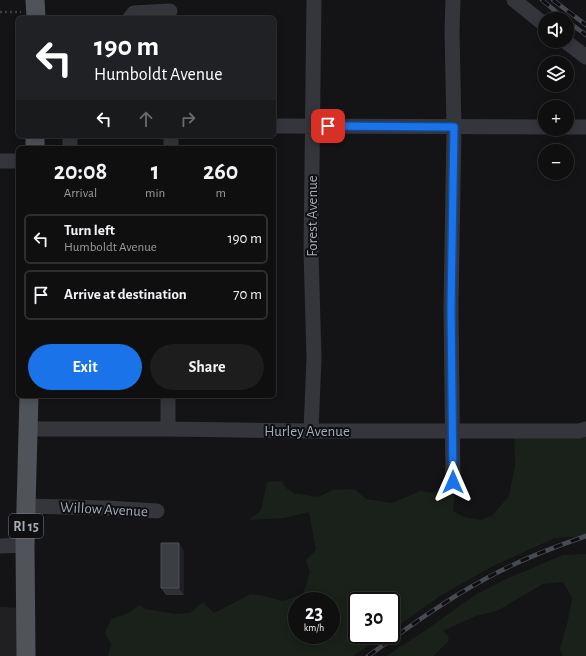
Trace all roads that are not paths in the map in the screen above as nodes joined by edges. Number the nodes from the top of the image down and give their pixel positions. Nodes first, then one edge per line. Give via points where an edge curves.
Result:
1 (314, 0) edge
2 (453, 0) edge
3 (514, 0) edge
4 (170, 10) edge
5 (132, 16) edge
6 (538, 19) edge
7 (574, 48) edge
8 (586, 58) edge
9 (276, 126) edge
10 (312, 126) junction
11 (454, 127) junction
12 (538, 127) edge
13 (574, 127) edge
14 (586, 127) edge
15 (0, 161) edge
16 (16, 161) edge
17 (29, 398) edge
18 (168, 398) edge
19 (28, 429) junction
20 (168, 429) junction
21 (586, 429) edge
22 (311, 431) junction
23 (452, 431) junction
24 (453, 482) dead end
25 (26, 506) junction
26 (157, 511) dead end
27 (25, 545) junction
28 (0, 546) edge
29 (26, 656) edge

1 - 10 street, Forest Avenue
2 - 11 street
3 - 6 street
4 - 5 street via 134,13
7 - 8 street
9 - 10 street
10 - 11 street
10 - 22 street, Forest Avenue via 311,251 314,358
11 - 12 street
11 - 23 street
13 - 14 street
15 - 16 street
17 - 19 main road, RI 15
18 - 20 street
19 - 20 street, Hurley Avenue
19 - 25 main road, RI 15
20 - 22 street, Hurley Avenue
21 - 23 street, Hurley Avenue
22 - 23 street, Hurley Avenue
23 - 24 street
25 - 26 street, Willow Avenue
25 - 27 main road, RI 15
27 - 28 street
27 - 29 main road, RI 15

